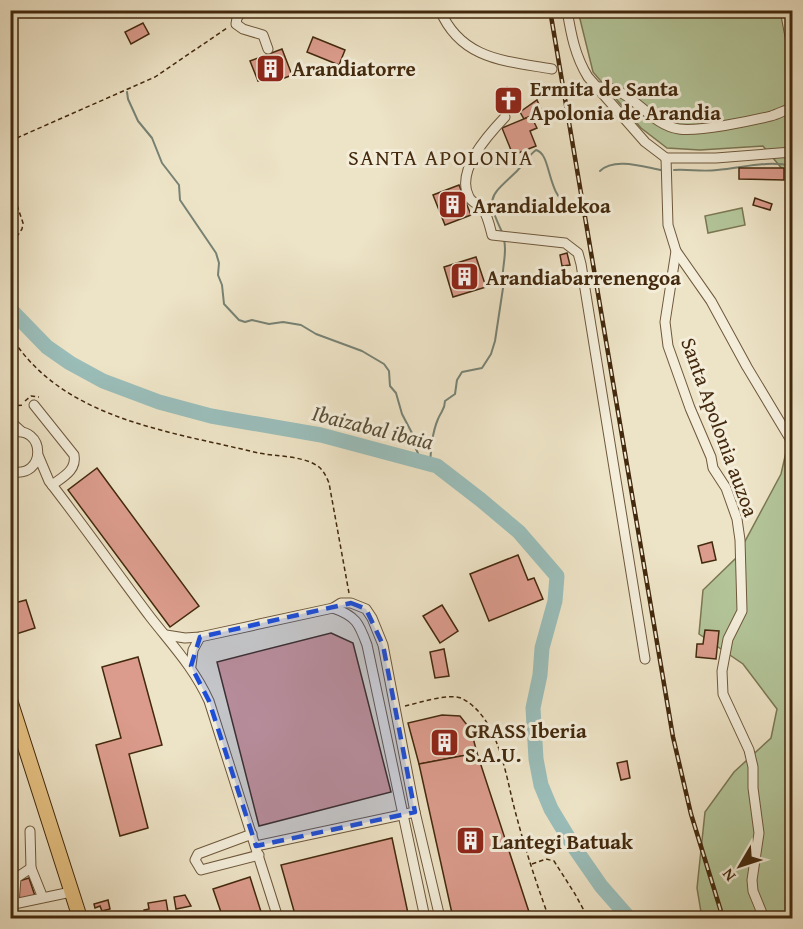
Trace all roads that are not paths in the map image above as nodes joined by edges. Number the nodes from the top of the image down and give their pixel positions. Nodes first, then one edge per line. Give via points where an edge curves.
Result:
1 (243, 10) edge
2 (440, 10) edge
3 (567, 10) edge
4 (785, 10) edge
5 (792, 47) edge
6 (268, 49) dead end
7 (552, 69) dead end
8 (598, 87) junction
9 (792, 108) edge
10 (505, 117) dead end
11 (792, 152) edge
12 (666, 158) junction
13 (676, 251) junction
14 (29, 405) road end
15 (10, 420) edge
16 (21, 431) junction
17 (10, 433) edge
18 (792, 442) edge
19 (38, 455) junction
20 (27, 470) junction
21 (10, 471) edge
22 (50, 483) junction
23 (333, 608) junction
24 (166, 635) junction
25 (200, 637) junction
26 (645, 659) dead end
27 (191, 666) junction
28 (10, 700) edge
29 (415, 812) junction
30 (402, 814) junction
31 (30, 831) dead end
32 (252, 834) junction
33 (257, 851) junction
34 (31, 868) junction
35 (71, 892) junction
36 (43, 898) junction
37 (80, 918) edge
38 (278, 918) edge
39 (425, 918) edge
40 (440, 918) edge
41 (764, 918) edge

1 - 6 street via 236,24 263,35
2 - 7 street via 459,40 487,57
3 - 8 street via 582,66
4 - 5 street
8 - 9 street via 624,94 664,124 679,129 773,116
8 - 12 street via 645,142
10 - 26 street via 476,153 465,179 469,197 484,212 492,236 565,243 578,253
11 - 12 street
12 - 13 street, Santa Apolonia auzoa via 668,225
13 - 18 street via 711,301
13 - 41 street, Santa Apolonia auzoa via 665,322 668,346 713,468 726,488 740,540 742,611 728,639 722,671 723,694 753,767 759,833 752,880
14 - 22 street via 74,455 69,473
15 - 16 street
16 - 17 street
16 - 19 street via 36,442
19 - 20 street
19 - 22 street
20 - 21 street
20 - 22 street
22 - 24 street
23 - 25 street
23 - 29 street via 351,603 366,609 383,645
23 - 30 street via 351,614 364,636
24 - 25 street
24 - 27 street
25 - 27 street
27 - 32 street via 209,701
28 - 35 highway
29 - 30 street
29 - 40 street
30 - 33 street
30 - 39 street
31 - 34 street
32 - 33 street
32 - 33 street via 198,854 195,860 201,870
33 - 38 street
34 - 36 street
34 - 36 street via 16,878 14,904
35 - 36 street
35 - 37 highway

